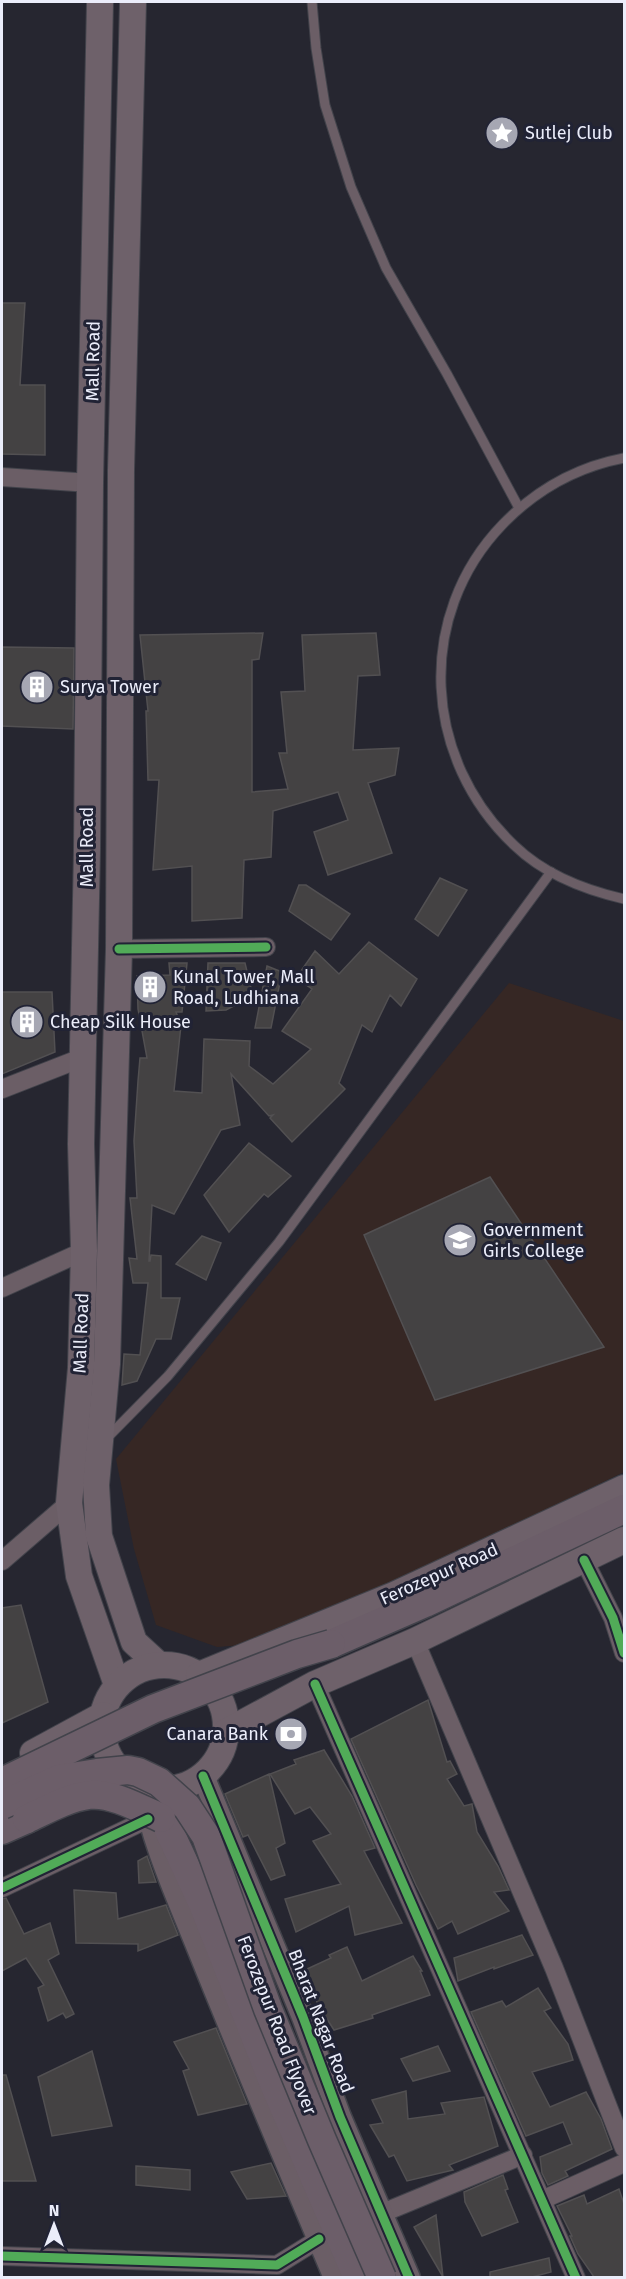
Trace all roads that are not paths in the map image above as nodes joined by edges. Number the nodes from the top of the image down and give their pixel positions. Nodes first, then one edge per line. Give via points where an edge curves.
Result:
1 (100, 2) edge
2 (133, 2) edge
3 (312, 2) edge
4 (624, 458) edge
5 (2, 477) edge
6 (90, 483) junction
7 (519, 508) junction
8 (551, 872) junction
9 (624, 899) edge
10 (266, 947) dead end
11 (119, 949) junction
12 (84, 1057) junction
13 (2, 1089) edge
14 (84, 1251) junction
15 (2, 1288) edge
16 (99, 1446) junction
17 (624, 1488) edge
18 (69, 1503) junction
19 (624, 1509) edge
20 (624, 1540) edge
21 (584, 1560) junction
22 (2, 1561) edge
23 (320, 1637) junction
24 (415, 1641) junction
25 (624, 1653) edge
26 (158, 1664) junction
27 (199, 1675) junction
28 (322, 1681) junction
29 (117, 1685) junction
30 (103, 1715) junction
31 (226, 1732) junction
32 (2, 1770) edge
33 (203, 1776) junction
34 (2, 1782) edge
35 (145, 1783) junction
36 (2, 1805) edge
37 (154, 1818) junction
38 (14, 1824) edge
39 (2, 1841) edge
40 (2, 1888) edge
41 (624, 2148) edge
42 (523, 2155) junction
43 (624, 2163) edge
44 (542, 2200) junction
45 (380, 2214) junction
46 (319, 2239) junction
47 (2, 2256) edge
48 (278, 2271) edge
49 (335, 2277) edge
50 (358, 2277) edge
51 (382, 2277) edge
52 (409, 2277) edge
53 (576, 2277) edge

1 - 6 main road, Mall Road
2 - 11 main road, Mall Road via 121,470
3 - 7 lane via 325,105 351,187 386,267
4 - 7 lane via 602,462 558,480
5 - 6 street
6 - 12 main road, Mall Road
7 - 8 lane via 489,538 465,574 449,614 441,655 441,698 448,740 464,780 487,816 516,847
8 - 9 lane via 592,892
8 - 16 lane via 279,1242 168,1376
10 - 11 street
11 - 16 main road, Mall Road via 107,1364
12 - 13 street
12 - 14 main road, Mall Road
14 - 15 street
14 - 18 main road, Mall Road via 81,1368
16 - 26 main road, Mall Road via 99,1536 134,1642
17 - 23 main road, Ferozepur Road via 375,1604
18 - 22 street
18 - 29 main road, Mall Road via 79,1576
19 - 23 main road via 425,1604
20 - 21 main road
21 - 24 main road
21 - 25 street via 613,1618
23 - 27 main road, Ferozepur Road via 252,1654
23 - 28 main road
23 - 34 main road, Ferozepur Road, bridge via 297,1654 153,1709
24 - 28 main road
24 - 41 street via 554,1968
26 - 27 main road via 175,1665
26 - 29 main road via 137,1670
27 - 31 main road via 221,1700
28 - 31 main road
28 - 42 street
29 - 30 main road via 107,1699
30 - 32 main road
30 - 35 main road via 102,1740 110,1760 124,1776
31 - 33 main road via 218,1760
33 - 35 main road via 185,1786 164,1790
33 - 45 street, Bharat Nagar Road
35 - 36 main road, bridge via 138,1772 128,1770 59,1779
35 - 37 street
35 - 39 main road
35 - 51 main road, Ferozepur Road Flyover, bridge via 187,1808 206,1836 268,2009
37 - 38 main road, bridge via 123,1801 91,1795
37 - 40 street
37 - 46 street via 222,2008
37 - 50 main road, Ferozepur Road Flyover via 176,1843
42 - 44 street
42 - 45 street
43 - 44 street
44 - 53 street
45 - 52 street, Bharat Nagar Road
46 - 48 street
46 - 49 street
47 - 48 street

